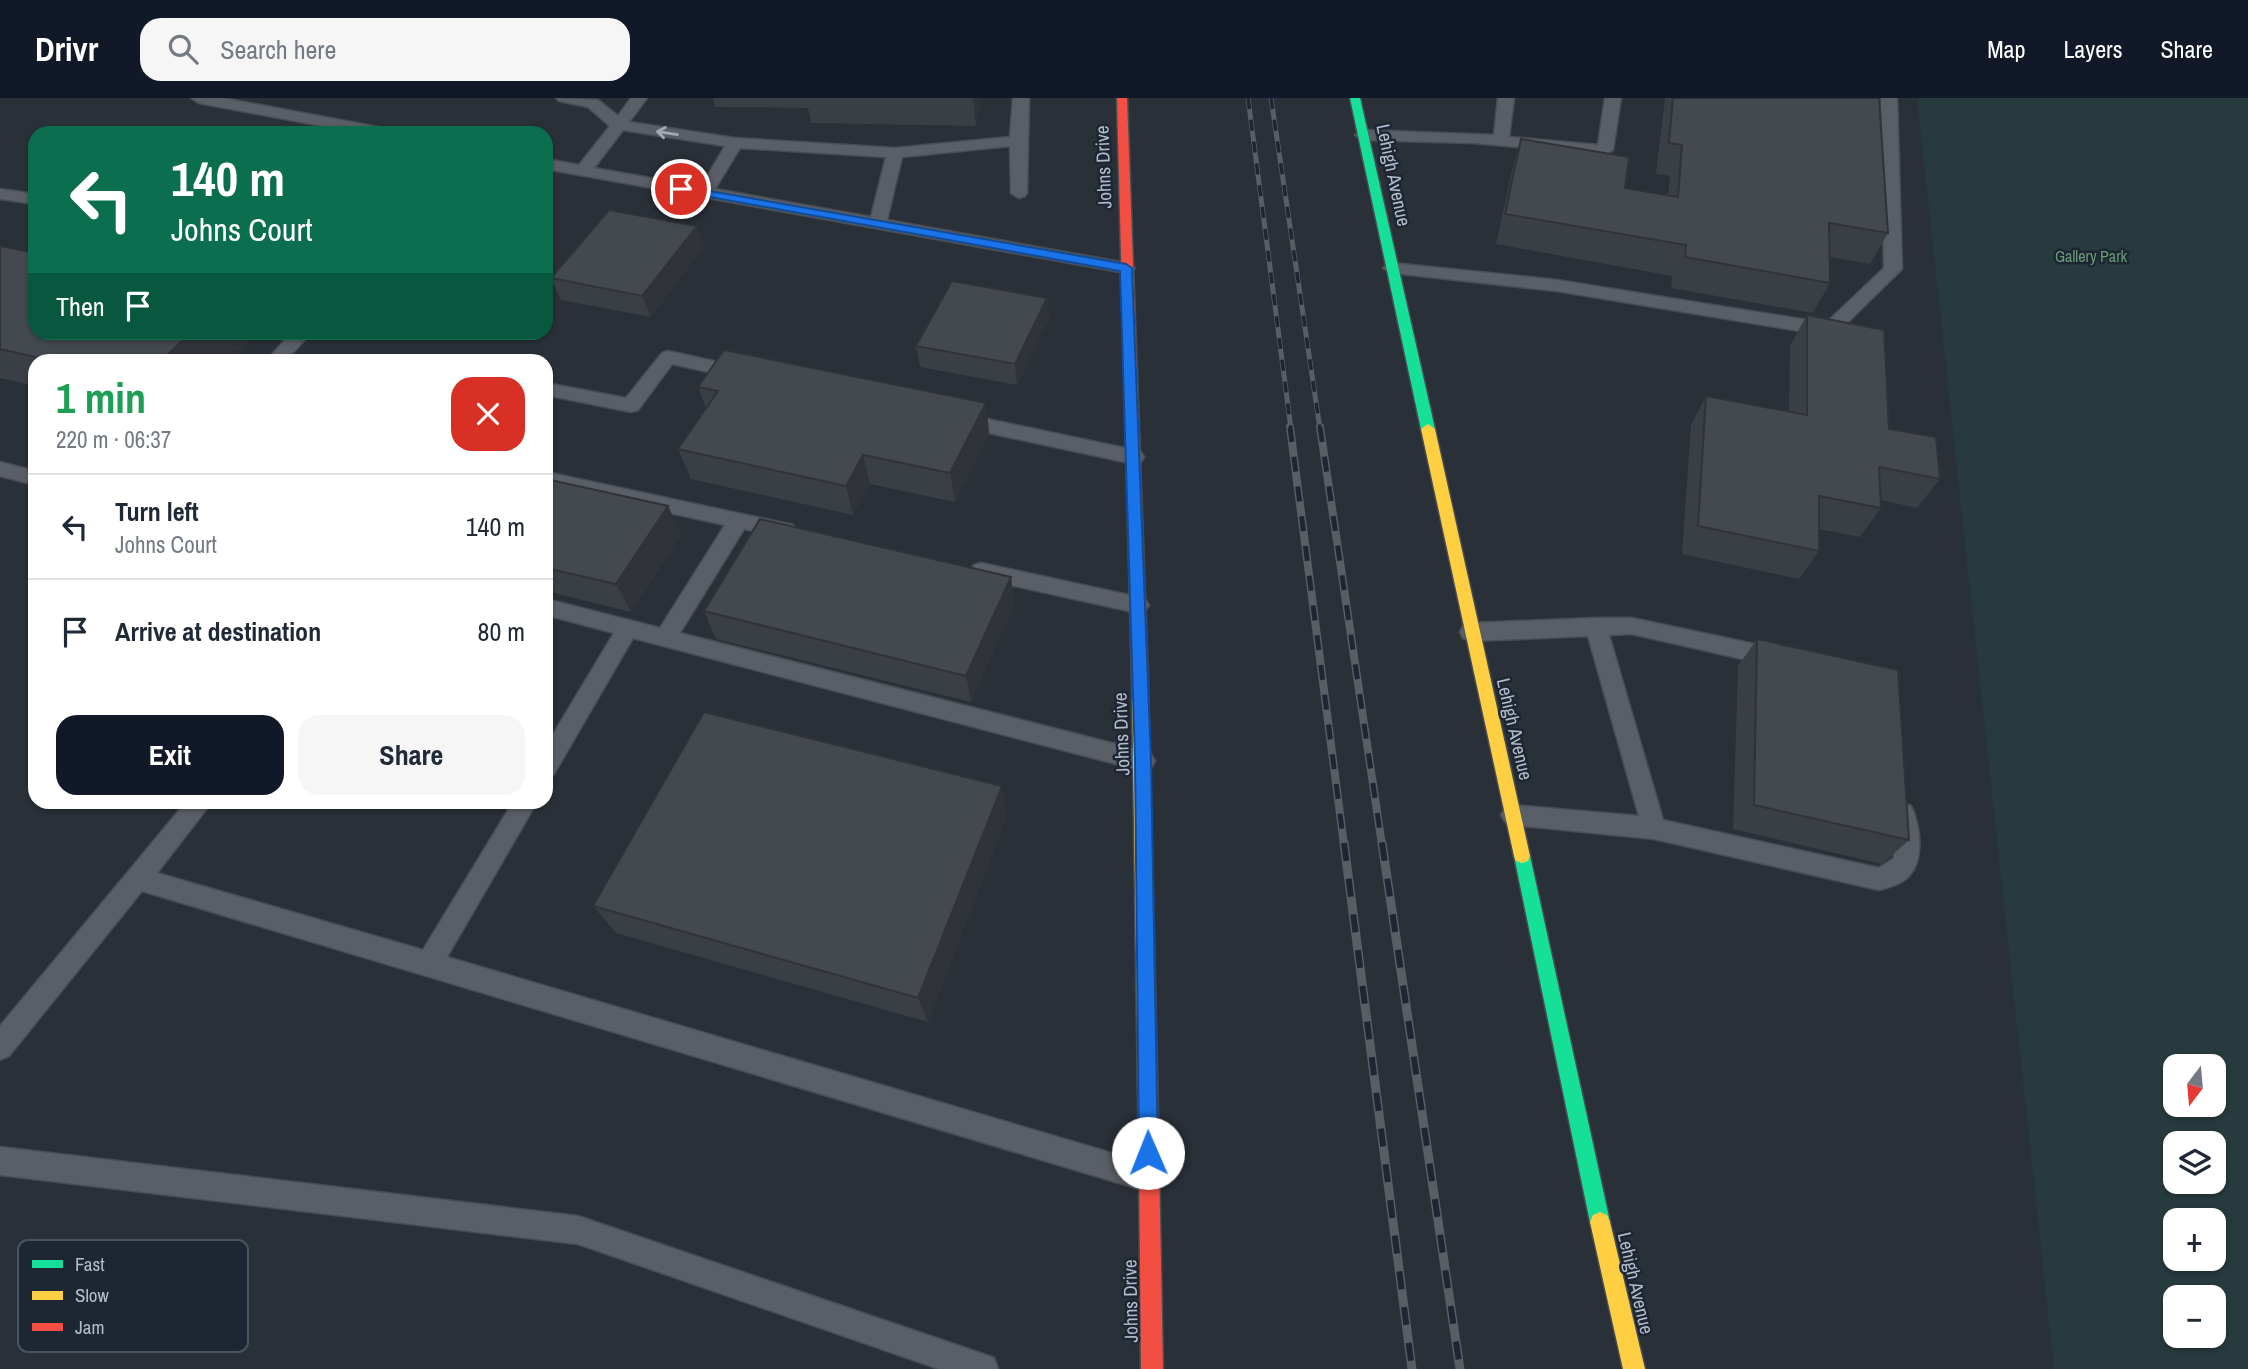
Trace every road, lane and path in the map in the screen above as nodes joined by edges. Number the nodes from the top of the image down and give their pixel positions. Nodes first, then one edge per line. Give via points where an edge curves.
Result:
1 (199, 98) edge
2 (564, 98) edge
3 (639, 98) edge
4 (1021, 98) edge
5 (1122, 98) edge
6 (1355, 98) edge
7 (1506, 98) edge
8 (1614, 98) edge
9 (1889, 98) edge
10 (619, 125) junction
11 (346, 126) edge
12 (1363, 135) junction
13 (1501, 140) junction
14 (1018, 141) junction
15 (735, 143) junction
16 (895, 153) junction
17 (553, 165) edge
18 (583, 171) junction
19 (705, 193) junction
20 (1019, 193) dead end
21 (0, 194) edge
22 (28, 198) edge
23 (878, 224) junction
24 (1126, 268) junction
25 (1392, 268) junction
26 (295, 340) edge
27 (282, 354) edge
28 (764, 378) edge
29 (553, 390) edge
30 (942, 416) edge
31 (1134, 457) junction
32 (0, 470) edge
33 (28, 476) edge
34 (553, 480) edge
35 (738, 519) junction
36 (805, 534) edge
37 (965, 568) edge
38 (1138, 605) junction
39 (553, 609) edge
40 (1596, 626) junction
41 (628, 628) junction
42 (1471, 632) junction
43 (666, 637) junction
44 (1801, 663) edge
45 (553, 755) edge
46 (1143, 761) junction
47 (1901, 792) edge
48 (194, 809) edge
49 (521, 809) edge
50 (1513, 815) junction
51 (1654, 828) junction
52 (138, 879) junction
53 (429, 964) junction
54 (0, 1047) edge
55 (0, 1161) edge
56 (1149, 1178) junction
57 (983, 1369) edge
58 (1152, 1369) edge
59 (1634, 1369) edge

1 - 11 lane
2 - 10 lane via 593,103
3 - 10 lane
4 - 14 lane
5 - 24 street, Johns Drive
6 - 12 street, Lehigh Avenue
7 - 13 lane
8 - 13 lane via 1605,150
9 - 25 lane via 1893,269 1830,330 1581,289
15 -> 10 lane
10 - 18 lane
12 - 13 lane
12 - 25 street, Lehigh Avenue
14 - 16 lane
14 - 20 lane
15 - 16 lane
15 - 19 lane
16 - 23 lane
17 - 18 lane
18 - 19 lane
19 - 23 lane
21 - 22 lane
23 - 24 lane
24 - 31 street, Johns Drive
25 - 42 street, Lehigh Avenue
26 - 27 lane
28 - 29 lane via 668,357 631,405
30 - 31 lane
31 - 38 street, Johns Drive
32 - 33 lane
34 - 35 lane
35 - 36 lane
35 - 43 lane
37 - 38 lane
38 - 46 street, Johns Drive
39 - 41 lane
40 - 42 lane
40 - 44 lane via 1632,626
40 - 51 lane
41 - 43 lane
41 - 45 lane
42 - 50 street, Lehigh Avenue
43 - 46 lane
46 - 56 street, Johns Drive
47 - 51 lane via 1907,859 1893,876 1879,879
48 - 52 lane
49 - 53 lane
50 - 51 lane
50 - 59 street, Lehigh Avenue
52 - 53 lane
52 - 54 lane
53 - 56 lane
55 - 57 lane via 578,1230
56 - 58 street, Johns Drive

